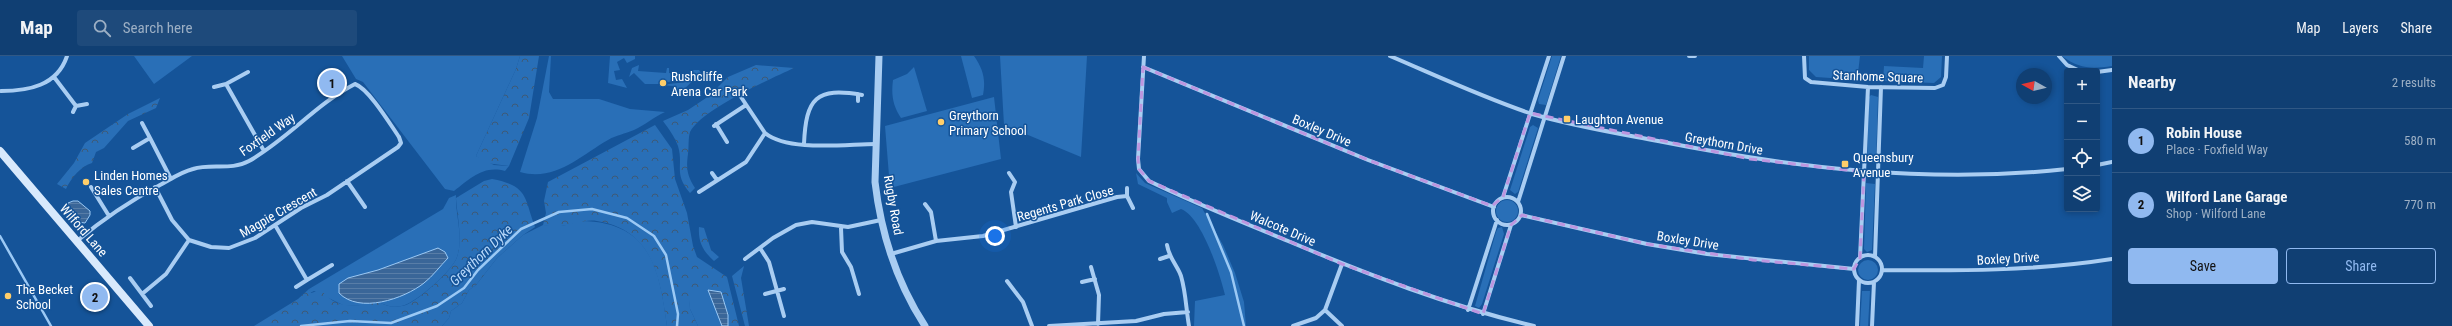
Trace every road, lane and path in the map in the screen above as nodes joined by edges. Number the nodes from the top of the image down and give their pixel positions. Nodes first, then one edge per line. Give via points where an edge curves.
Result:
1 (67, 56) edge
2 (879, 56) edge
3 (1144, 56) edge
4 (1390, 56) edge
5 (1549, 56) edge
6 (1564, 56) edge
7 (1689, 56) edge
8 (1695, 56) edge
9 (1804, 56) edge
10 (1947, 56) edge
11 (2059, 56) edge
12 (1143, 67) junction
13 (2074, 68) edge
14 (2112, 70) edge
15 (248, 72) dead end
16 (2100, 72) edge
17 (54, 77) junction
18 (226, 84) junction
19 (214, 87) dead end
20 (1868, 87) junction
21 (1881, 87) junction
22 (1, 91) dead end
23 (741, 97) dead end
24 (858, 101) dead end
25 (87, 104) dead end
26 (746, 105) junction
27 (76, 106) junction
28 (74, 112) dead end
29 (1530, 113) junction
30 (1545, 117) junction
31 (142, 123) dead end
32 (765, 133) junction
33 (150, 138) junction
34 (727, 142) dead end
35 (401, 143) joint
36 (804, 144) junction
37 (876, 144) junction
38 (133, 148) dead end
39 (0, 151) edge
40 (264, 152) junction
41 (2112, 162) edge
42 (2100, 164) edge
43 (2064, 169) edge
44 (1864, 172) junction
45 (712, 173) dead end
46 (1009, 173) dead end
47 (1878, 173) junction
48 (171, 179) junction
49 (348, 180) junction
50 (717, 180) junction
51 (91, 187) dead end
52 (156, 187) junction
53 (1127, 188) dead end
54 (699, 192) dead end
55 (1127, 196) junction
56 (1503, 197) junction
57 (1518, 202) junction
58 (925, 204) dead end
59 (365, 207) dead end
60 (1494, 207) junction
61 (1134, 208) dead end
62 (1521, 215) junction
63 (109, 216) junction
64 (882, 220) junction
65 (1496, 220) junction
66 (276, 225) junction
67 (1511, 225) junction
68 (1016, 227) junction
69 (841, 228) junction
70 (189, 240) junction
71 (77, 241) junction
72 (936, 241) junction
73 (1167, 245) dead end
74 (760, 248) junction
75 (891, 254) junction
76 (1169, 256) junction
77 (1875, 257) junction
78 (1860, 258) junction
79 (745, 259) dead end
80 (1160, 259) dead end
81 (2112, 259) edge
82 (1342, 264) junction
83 (332, 265) dead end
84 (1091, 267) dead end
85 (1854, 269) junction
86 (1882, 270) junction
87 (130, 278) dead end
88 (1095, 279) junction
89 (308, 280) junction
90 (1007, 280) dead end
91 (1859, 280) junction
92 (1082, 282) dead end
93 (1874, 282) junction
94 (296, 287) dead end
95 (784, 289) dead end
96 (777, 291) junction
97 (142, 294) junction
98 (764, 294) dead end
99 (859, 294) dead end
100 (151, 306) dead end
101 (1325, 310) junction
102 (1468, 310) junction
103 (1188, 312) junction
104 (1483, 314) junction
105 (784, 316) dead end
106 (1098, 324) junction
107 (149, 326) edge
108 (925, 326) edge
109 (1032, 326) edge
110 (1049, 326) edge
111 (1189, 326) edge
112 (1293, 326) edge
113 (1342, 326) edge
114 (1534, 326) edge
115 (1857, 326) edge
116 (1872, 326) edge

1 - 17 street
2 - 37 street, Rugby Road
3 - 12 street, Walcote Drive
4 - 29 street, Greythorn Drive
5 - 29 street
6 - 30 street
7 - 8 street
9 - 20 street, Stanhome Square via 1805,78 1811,82
10 - 21 street, Stanhome Square via 1943,85 1935,88
11 - 13 street
12 - 60 street, Boxley Drive via 1368,160
12 - 82 street, Walcote Drive via 1138,159 1139,169 1146,178
14 - 16 street
15 - 18 street
17 - 22 street via 43,85 25,91
17 - 27 street
18 - 19 street
18 - 40 street
20 - 21 street, Stanhome Square
20 - 44 street
21 - 47 street
23 - 26 street
24 - 36 street via 860,94 832,92 814,102 805,118
25 - 27 street
26 - 32 street
26 - 34 street via 715,125
27 - 28 street
29 - 30 street, Greythorn Drive
29 - 56 street
30 - 44 street, Greythorn Drive via 1750,159
30 - 57 street
31 - 33 street
32 - 36 street via 781,142
32 - 50 street via 746,162
33 - 38 street
33 - 48 street
35 - 40 street, Foxfield Way via 374,103 360,86 355,84 319,107 299,126
35 - 49 street, Magpie Crescent
36 - 37 street
37 - 64 street, Rugby Road via 875,182
39 - 71 main road, Wilford Lane
40 - 48 street, Foxfield Way via 237,166 195,168
41 - 42 street
43 - 47 street, Greythorn Drive via 1947,176
44 - 47 street, Greythorn Drive
44 - 78 street
45 - 50 street
46 - 68 street via 1015,182 1011,192
47 - 77 street
48 - 52 street, Foxfield Way
49 - 59 street
49 - 66 street, Magpie Crescent
50 - 54 street
51 - 63 street
52 - 63 street, Foxfield Way
52 - 70 street via 172,220
53 - 55 street, Regents Park Close
55 - 61 street, Regents Park Close
55 - 68 street, Regents Park Close
56 - 57 street via 1511,197
56 - 60 street
57 - 62 street
58 - 72 street via 931,212
60 - 65 street
62 - 67 street via 1518,221
62 - 85 street, Boxley Drive via 1647,244 1700,253
63 - 71 street, Foxfield Way
64 - 69 street
64 - 75 street, Rugby Road
65 - 67 street via 1503,225
65 - 102 street
66 - 70 street, Magpie Crescent via 248,243 230,248 210,247
66 - 89 street
67 - 104 street
68 - 72 street, Regents Park Close via 983,236
69 - 74 street via 804,222 786,229
69 - 99 street via 842,252 852,267
70 - 97 street via 166,274
71 - 107 main road, Wilford Lane
72 - 75 street, Regents Park Close
73 - 76 street
74 - 79 street
74 - 96 street via 769,262
75 - 108 street, Rugby Road via 903,287
76 - 80 street
76 - 103 street via 1180,274
77 - 78 street
77 - 86 street
78 - 85 street
81 - 86 street, Boxley Drive via 2066,265 1981,270
82 - 101 street
82 - 102 street, Walcote Drive
83 - 89 street
84 - 88 street
85 - 91 street
86 - 93 street
87 - 97 street
88 - 92 street
88 - 106 street
89 - 94 street
90 - 109 street via 1023,302
91 - 93 street via 1866,283
91 - 115 street
93 - 116 street
95 - 96 street
96 - 98 street
96 - 105 street
97 - 100 street
101 - 112 street via 1316,318
101 - 113 street
102 - 104 street, Walcote Drive
103 - 106 street via 1136,321
103 - 111 street
104 - 114 street, Walcote Drive
106 - 110 street

